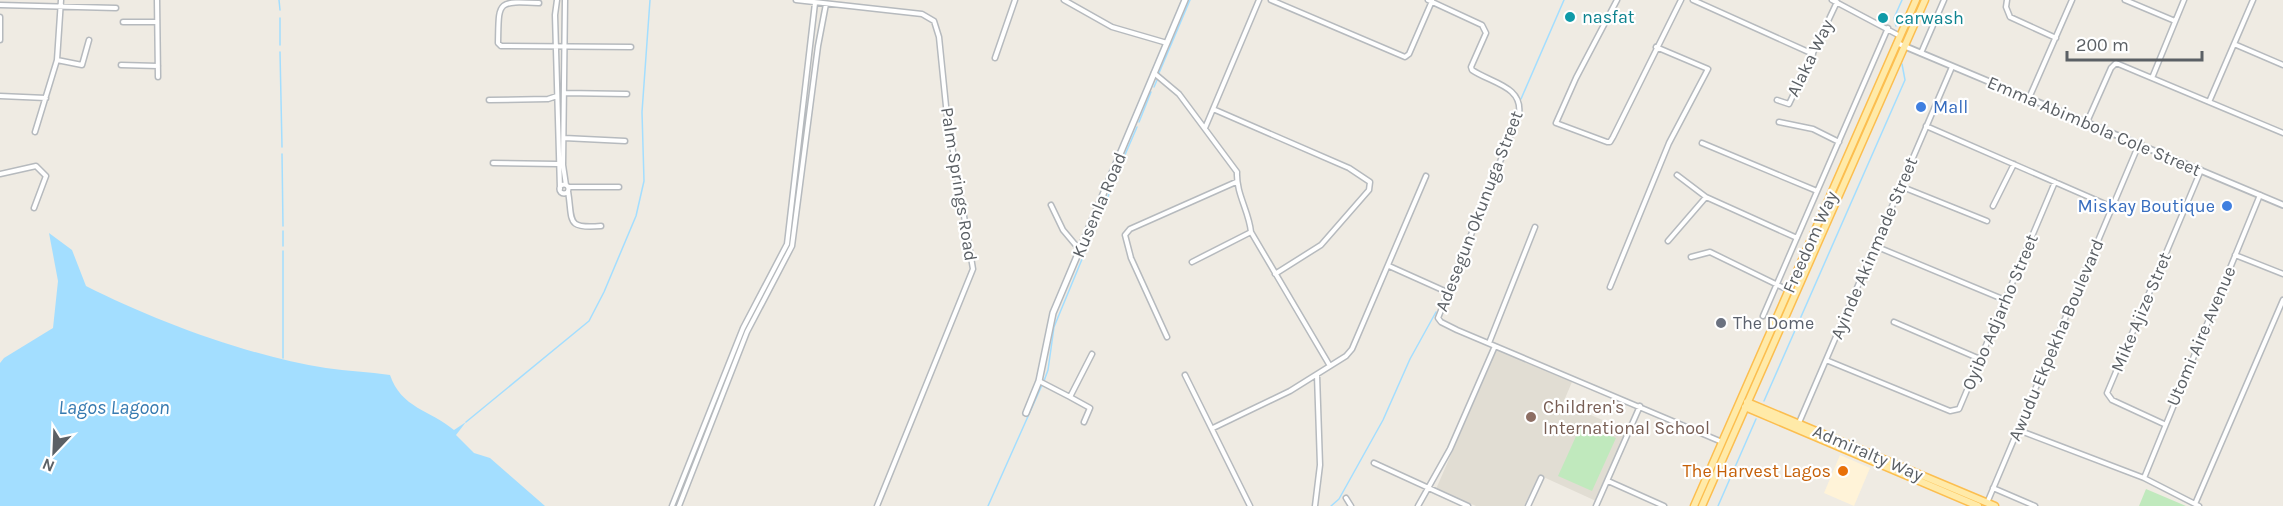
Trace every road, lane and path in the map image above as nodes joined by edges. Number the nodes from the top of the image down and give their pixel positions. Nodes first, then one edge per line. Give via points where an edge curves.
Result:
1 (62, 0) edge
2 (157, 0) edge
3 (557, 0) edge
4 (565, 0) edge
5 (796, 0) edge
6 (1015, 0) edge
7 (1064, 0) edge
8 (1185, 0) edge
9 (1258, 0) edge
10 (1271, 0) edge
11 (1617, 0) edge
12 (1681, 0) edge
13 (1693, 0) edge
14 (1916, 0) edge
15 (1925, 0) edge
16 (1944, 0) edge
17 (2007, 0) edge
18 (2072, 0) edge
19 (2125, 0) edge
20 (2184, 0) edge
21 (2253, 0) edge
22 (1430, 1) edge
23 (1834, 1) edge
24 (539, 3) dead end
25 (815, 3) junction
26 (826, 4) junction
27 (0, 6) edge
28 (62, 6) junction
29 (116, 8) dead end
30 (0, 18) edge
31 (2175, 21) junction
32 (123, 22) dead end
33 (157, 22) junction
34 (811, 25) junction
35 (822, 27) junction
36 (1888, 28) junction
37 (1900, 36) junction
38 (2056, 38) junction
39 (0, 40) edge
40 (89, 40) dead end
41 (1167, 43) junction
42 (1897, 43) junction
43 (2234, 44) junction
44 (564, 46) junction
45 (631, 46) dead end
46 (557, 47) junction
47 (1656, 47) junction
48 (1905, 47) junction
49 (1813, 54) junction
50 (1921, 54) junction
51 (995, 58) dead end
52 (57, 60) junction
53 (121, 65) dead end
54 (2283, 65) edge
55 (158, 66) junction
56 (1952, 67) junction
57 (1154, 73) junction
58 (158, 77) dead end
59 (2152, 78) junction
60 (564, 93) junction
61 (627, 94) dead end
62 (0, 96) edge
63 (557, 96) junction
64 (46, 98) junction
65 (2029, 98) junction
66 (489, 100) dead end
67 (1777, 100) dead end
68 (2209, 102) junction
69 (1213, 109) junction
70 (1779, 122) dead end
71 (2087, 122) junction
72 (1926, 126) junction
73 (1205, 128) junction
74 (35, 132) dead end
75 (2283, 133) edge
76 (564, 138) junction
77 (625, 141) dead end
78 (1839, 142) junction
79 (1702, 143) dead end
80 (2139, 144) junction
81 (493, 163) dead end
82 (557, 164) junction
83 (2013, 164) junction
84 (2200, 170) junction
85 (0, 174) edge
86 (1677, 175) dead end
87 (1426, 176) dead end
88 (2055, 182) junction
89 (1236, 183) junction
90 (1900, 186) junction
91 (619, 187) dead end
92 (568, 188) junction
93 (560, 189) junction
94 (1817, 191) junction
95 (563, 194) junction
96 (2260, 195) junction
97 (1706, 197) junction
98 (570, 199) junction
99 (1051, 205) dead end
100 (2283, 205) edge
101 (1993, 206) dead end
102 (2112, 207) junction
103 (34, 208) dead end
104 (1987, 221) dead end
105 (601, 226) dead end
106 (1534, 227) dead end
107 (1251, 232) junction
108 (1797, 238) junction
109 (1668, 242) dead end
110 (1875, 246) junction
111 (1080, 250) junction
112 (2235, 255) junction
113 (1691, 257) dead end
114 (1192, 262) dead end
115 (1389, 266) junction
116 (1275, 274) junction
117 (2283, 274) edge
118 (1776, 285) junction
119 (1610, 287) dead end
120 (1789, 290) junction
121 (1447, 292) junction
122 (2005, 300) junction
123 (2283, 300) edge
124 (1763, 316) dead end
125 (1894, 322) dead end
126 (1167, 337) dead end
127 (1489, 343) junction
128 (1495, 346) junction
129 (1092, 354) dead end
130 (1980, 359) junction
131 (1826, 360) junction
132 (1330, 366) junction
133 (1317, 374) junction
134 (1185, 375) dead end
135 (1042, 383) junction
136 (1070, 398) junction
137 (1740, 402) junction
138 (1748, 405) junction
139 (1640, 406) junction
140 (1026, 413) dead end
141 (1084, 422) dead end
142 (2164, 424) junction
143 (1797, 426) junction
144 (1213, 428) junction
145 (2018, 430) junction
146 (1722, 442) junction
147 (1374, 463) dead end
148 (1541, 478) dead end
149 (2144, 478) junction
150 (1608, 482) junction
151 (1993, 488) junction
152 (1428, 489) junction
153 (1346, 498) dead end
154 (1987, 503) junction
155 (2197, 505) edge
156 (672, 506) edge
157 (679, 506) edge
158 (877, 506) edge
159 (1250, 506) edge
160 (1315, 506) edge
161 (1351, 506) edge
162 (1418, 506) edge
163 (1468, 506) edge
164 (1528, 506) edge
165 (1596, 506) edge
166 (1664, 506) edge
167 (1694, 506) edge
168 (1702, 506) edge
169 (1978, 506) edge
170 (1995, 506) edge
171 (2034, 506) edge

1 - 28 street
2 - 33 street
3 - 46 street
4 - 44 street
5 - 25 street, Palm Springs Road
6 - 51 street
7 - 41 street via 1112,27
8 - 41 main road, Kusenla Road
9 - 69 street
10 - 22 street via 1405,57
11 - 47 street via 1556,123 1610,142
12 - 47 street
13 - 49 street
14 - 37 main road, Freedom Way
15 - 48 main road, Freedom Way
16 - 50 street
17 - 38 street via 2010,17
18 - 38 street
19 - 31 street
20 - 31 street
21 - 43 street
22 - 121 street, Adesegun Okunuga Street via 1482,25 1485,33 1472,70 1515,93 1521,105
23 - 36 street
23 - 49 street, Alaka Way
24 - 46 street via 503,4 498,14 498,43
25 - 26 street, Palm Springs Road
25 - 34 street
26 - 35 street
26 - 158 street, Palm Springs Road via 922,14 934,21 973,263
27 - 28 street
28 - 29 street
28 - 52 street
30 - 39 street
31 - 59 street
32 - 33 street
33 - 55 street
34 - 35 street
34 - 156 street via 787,244 743,328
35 - 157 street via 792,246 747,332
36 - 37 street
36 - 78 street
37 - 42 main road, Freedom Way
38 - 65 street
40 - 52 street via 82,65
41 - 57 main road, Kusenla Road
42 - 48 street
42 - 120 main road, Freedom Way
43 - 54 street
43 - 68 street
44 - 45 street
44 - 46 street
44 - 60 street
46 - 63 street
47 - 119 street via 1708,69 1669,143
48 - 50 street, Emma Abimbola Cole Street
48 - 138 main road, Freedom Way
49 - 67 street, Alaka Way via 1789,104
50 - 56 street, Emma Abimbola Cole Street
52 - 64 street
53 - 55 street
55 - 58 street
56 - 65 street, Emma Abimbola Cole Street
56 - 72 street, Ayinde Akinmade Street
57 - 73 street via 1179,94
57 - 111 main road, Kusenla Road
59 - 68 street
59 - 71 street via 2113,65
60 - 61 street
60 - 76 street
62 - 64 street
63 - 66 street
63 - 82 street
64 - 74 street
65 - 71 street, Emma Abimbola Cole Street
68 - 75 street
69 - 73 street
69 - 116 street via 1349,168 1370,182 1369,190 1321,245
70 - 78 street via 1813,129
71 - 80 street, Emma Abimbola Cole Street
72 - 83 street
72 - 90 street, Ayinde Akinmade Street
73 - 89 street via 1237,172
76 - 77 street
76 - 92 street
78 - 94 street
79 - 94 street
80 - 84 street, Emma Abimbola Cole Street
80 - 102 street, Awudu Ekpekha Boulevard
81 - 82 street
82 - 93 street
83 - 88 street
83 - 101 street
84 - 96 street, Emma Abimbola Cole Street
84 - 142 street, Mike Ajize Stret via 2107,393 2112,400
85 - 103 street via 36,166 46,176
86 - 97 street
87 - 115 street
88 - 102 street
88 - 122 street, Oyibo Adjarho Street
89 - 107 street
89 - 126 street via 1130,229 1125,235 1131,258
90 - 104 street
90 - 110 street, Ayinde Akinmade Street
91 - 92 street
92 - 93 street
92 - 95 street
92 - 98 street
93 - 95 street
94 - 108 street
95 - 98 street
96 - 100 street, Emma Abimbola Cole Street
96 - 112 street, Utomi Aire Avenue
97 - 108 street
97 - 109 street
98 - 105 street via 574,224
99 - 111 street
102 - 145 street, Awudu Ekpekha Boulevard
106 - 127 street
107 - 114 street
107 - 116 street
108 - 118 street
110 - 122 street
110 - 131 street, Ayinde Akinmade Street
111 - 135 main road, Kusenla Road via 1049,324
112 - 117 street
112 - 142 street, Utomi Aire Avenue
113 - 118 street via 1710,252
115 - 121 street
115 - 132 street via 1352,349
116 - 132 street
118 - 120 street
118 - 124 street
120 - 137 main road, Freedom Way
121 - 127 street, Adesegun Okunuga Street via 1438,318 1441,322
122 - 130 street, Oyibo Adjarho Street
123 - 155 street
125 - 130 street
127 - 128 street, Adesegun Okunuga Street
128 - 139 street, Adesegun Okunuga Street
128 - 152 street
129 - 136 street
130 - 131 street, Oyibo Adjarho Street via 1961,407 1953,411
131 - 143 street, Ayinde Akinmade Street
132 - 133 street
133 - 144 street
133 - 160 street via 1320,465
134 - 144 street
135 - 136 street
135 - 140 main road, Kusenla Road
136 - 141 street via 1090,408
137 - 138 main road, Admiralty Way
137 - 146 main road, Freedom Way
138 - 143 main road, Admiralty Way
138 - 168 main road, Freedom Way
139 - 146 street, Adesegun Okunuga Street
139 - 150 street
142 - 149 street, Utomi Aire Avenue
143 - 154 main road, Admiralty Way
143 - 169 main road, Admiralty Way
144 - 159 street
145 - 149 street
145 - 151 street, Awudu Ekpekha Boulevard
146 - 167 main road, Freedom Way
147 - 152 street
148 - 164 street
149 - 155 street
150 - 165 street
150 - 166 street
151 - 154 street, Awudu Ekpekha Boulevard
151 - 171 street
152 - 162 street
152 - 163 street
153 - 161 street
154 - 170 main road, Admiralty Way

